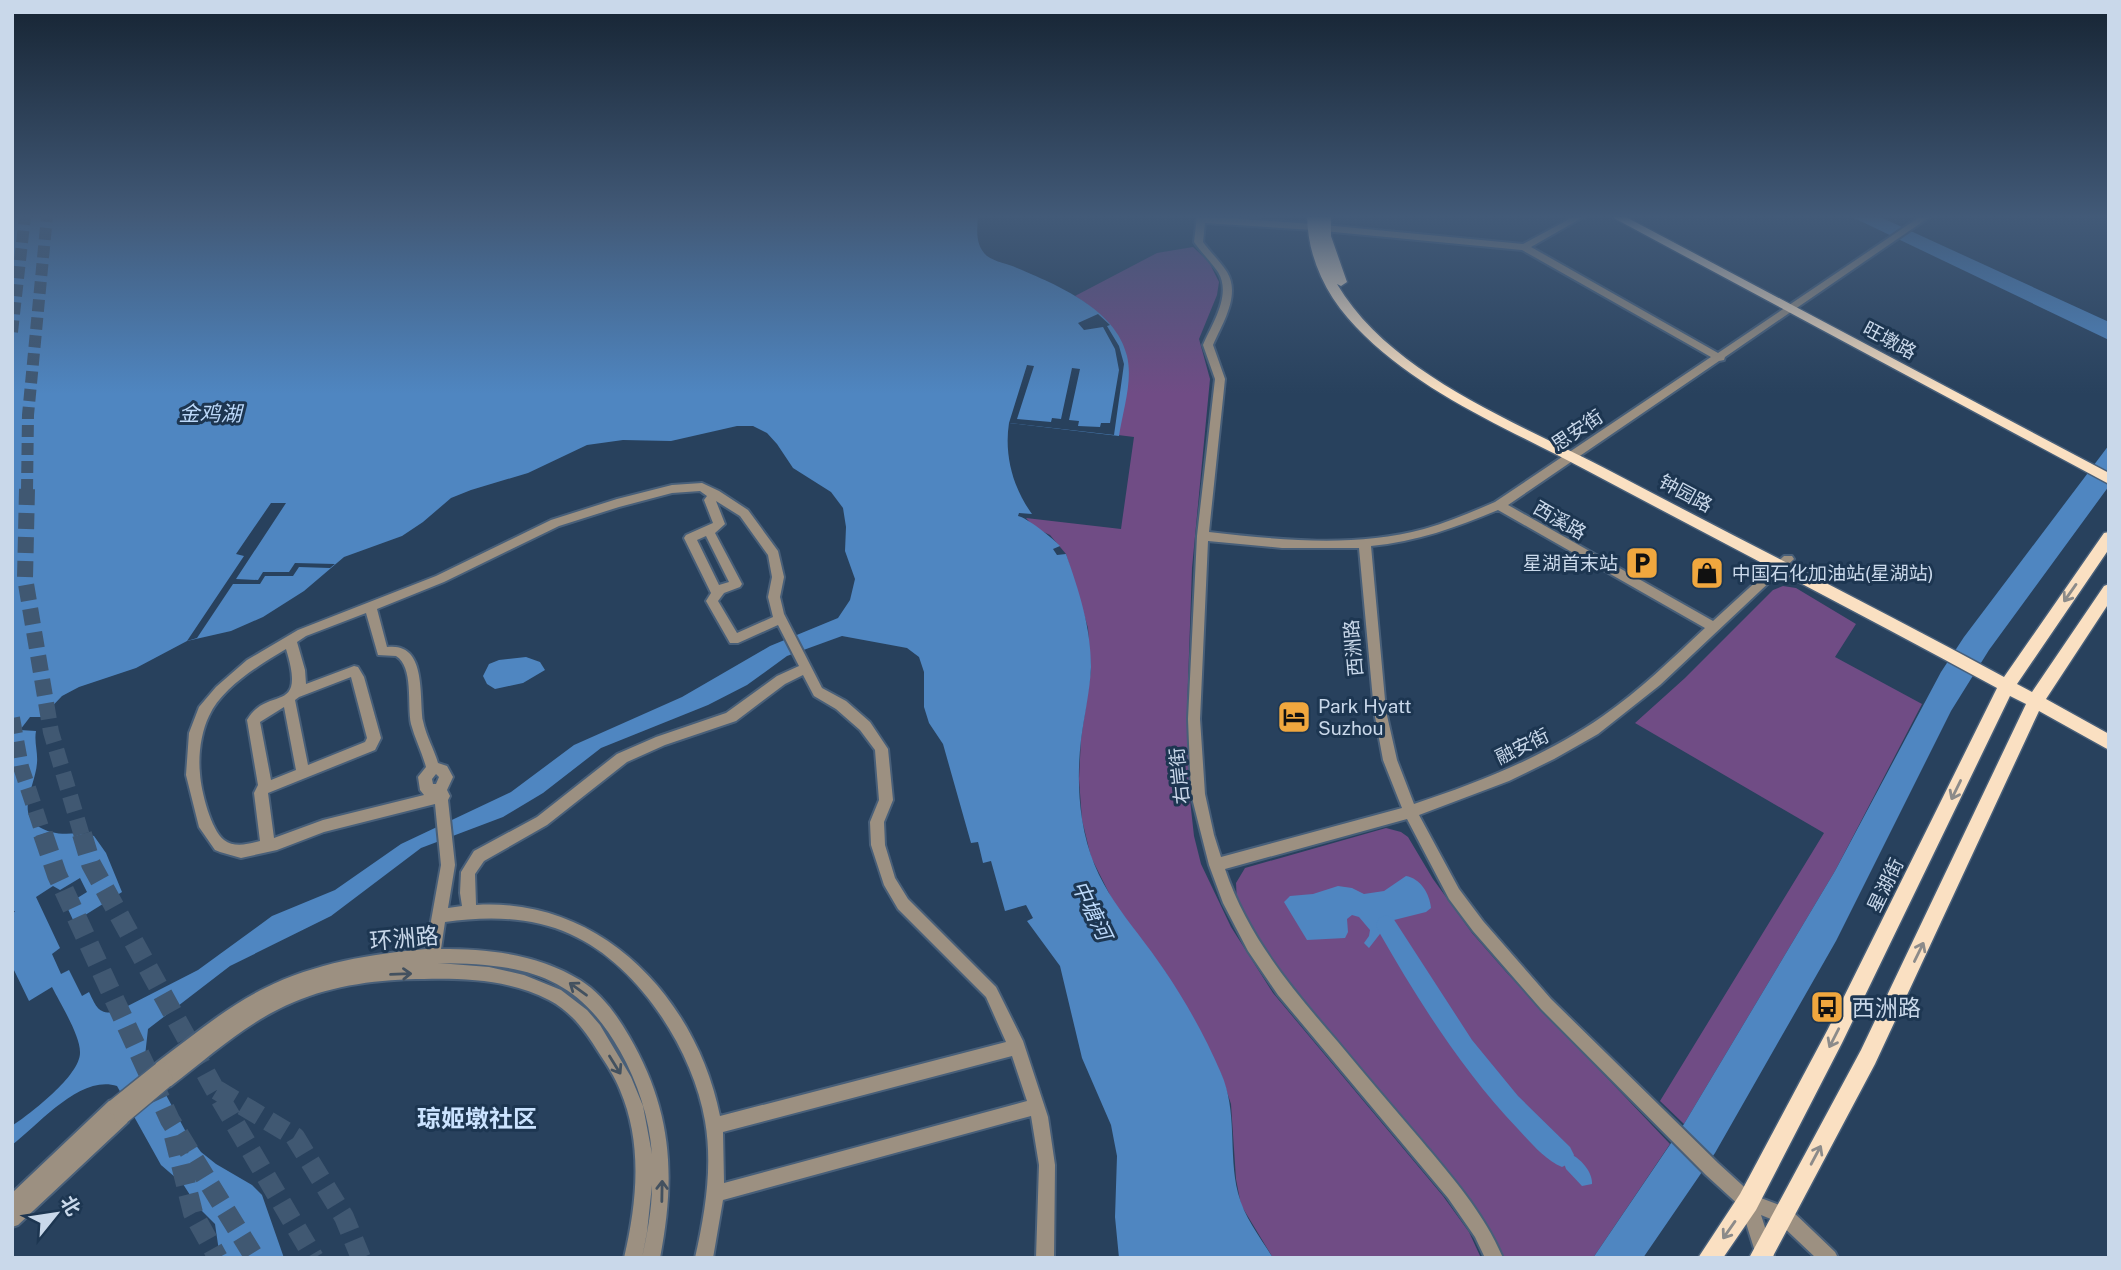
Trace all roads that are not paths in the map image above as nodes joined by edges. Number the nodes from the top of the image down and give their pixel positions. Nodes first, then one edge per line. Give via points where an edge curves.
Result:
1 (1224, 275) edge
2 (1327, 275) edge
3 (1574, 275) edge
4 (1732, 275) edge
5 (1736, 275) edge
6 (1840, 275) edge
7 (1794, 307) junction
8 (1720, 358) junction
9 (1575, 453) junction
10 (2085, 463) junction
11 (2109, 471) edge
12 (2109, 479) edge
13 (715, 494) junction
14 (1499, 505) junction
15 (709, 531) junction
16 (1203, 536) junction
17 (2109, 537) edge
18 (1365, 545) junction
19 (1784, 563) junction
20 (2109, 590) edge
21 (719, 591) junction
22 (370, 606) junction
23 (780, 619) junction
24 (1713, 627) junction
25 (289, 640) junction
26 (807, 668) junction
27 (2010, 681) junction
28 (294, 696) junction
29 (2038, 696) junction
30 (2109, 731) edge
31 (2109, 743) edge
32 (303, 774) junction
33 (264, 789) junction
34 (441, 793) junction
35 (1410, 812) junction
36 (268, 846) junction
37 (1216, 865) junction
38 (470, 913) junction
39 (439, 916) junction
40 (431, 965) junction
41 (1017, 1047) junction
42 (1037, 1106) junction
43 (119, 1111) junction
44 (714, 1126) junction
45 (713, 1194) junction
46 (1748, 1202) junction
47 (12, 1205) edge
48 (1784, 1215) junction
49 (13, 1218) edge
50 (1764, 1256) edge
51 (633, 1258) edge
52 (651, 1258) edge
53 (704, 1258) edge
54 (1045, 1258) edge
55 (1494, 1258) edge
56 (1709, 1258) edge
57 (1829, 1258) edge

1 - 16 street, 右岸街 via 1228,299 1208,345 1220,379
2 - 9 main road, 钟园路 via 1372,336 1434,382
3 - 8 street
4 - 7 main road, 旺墩路
5 - 7 main road, 旺墩路
6 - 7 street, 思安街
7 - 8 street, 思安街
7 - 10 main road, 旺墩路
8 - 9 street, 思安街
9 - 14 street, 思安街
9 - 19 main road, 钟园路
10 - 11 main road, 旺墩路
10 - 12 main road, 旺墩路
13 - 15 street via 710,500 719,524
13 - 22 street via 702,487 672,489 580,513
13 - 23 street via 744,513 774,554 778,577 774,597
14 - 18 street, 思安街 via 1445,528
14 - 24 street, 西溪路
15 - 21 street via 736,584
15 - 21 street via 690,538
16 - 18 street, 思安街 via 1291,546
16 - 37 street, 右岸街 via 1194,751 1198,794
17 -> 27 main road, 星湖街
18 - 35 street, 西洲路 via 1380,711 1390,760
19 - 24 street, 融安街
19 - 27 main road, 钟园路
20 - 29 main road
21 - 23 street via 712,601 734,640
22 - 25 street
22 - 34 street via 382,652 397,650 410,668 419,729 433,768 425,777 427,790
23 - 26 street
24 - 35 street, 融安街 via 1667,673 1594,729 1521,770
25 - 28 street via 301,683
25 - 36 street via 219,691 204,711 196,733 193,775 206,827 220,846 241,852
26 - 38 street via 781,680 731,717 622,758 542,821 479,856 468,872
26 - 41 street via 818,692 865,726 881,749 886,800 877,822 878,845 889,880 903,904 991,992
27 - 29 main road, 钟园路
27 -> 46 main road, 星湖街
28 - 32 street
28 - 32 street via 355,671 374,738 370,746
28 - 33 street via 253,720
29 - 30 main road, 钟园路
29 - 31 main road, 钟园路
48 -> 29 main road via 1868,1057
32 - 33 street
33 - 36 street
34 - 36 street
34 - 39 street via 448,865
35 - 37 street, 融安街
35 - 46 street, 西洲路 via 1478,926 1546,1004
37 - 55 street, 右岸街 via 1237,917 1271,974 1454,1192
38 - 39 street
38 - 44 street via 490,910 543,919 583,932 614,953 675,1022 695,1063
39 - 40 street
40 - 43 street, 环洲路, bridge via 306,990 241,1024 163,1075
40 -> 51 street, 环洲路 via 521,981 564,1001 582,1016 620,1072 638,1111 645,1193
52 -> 40 street, 环洲路 via 663,1189 654,1103 636,1060 612,1023 573,984 528,965 480,956
41 - 42 street
41 - 44 street
42 - 45 street
42 - 54 street via 1047,1165
43 - 47 street, 环洲路
43 - 49 street, 环洲路
44 - 45 street
45 - 53 street
46 - 48 street, 西洲路
46 - 50 street
46 -> 56 main road, 星湖街
48 - 50 main road
48 - 57 street, 西洲路

